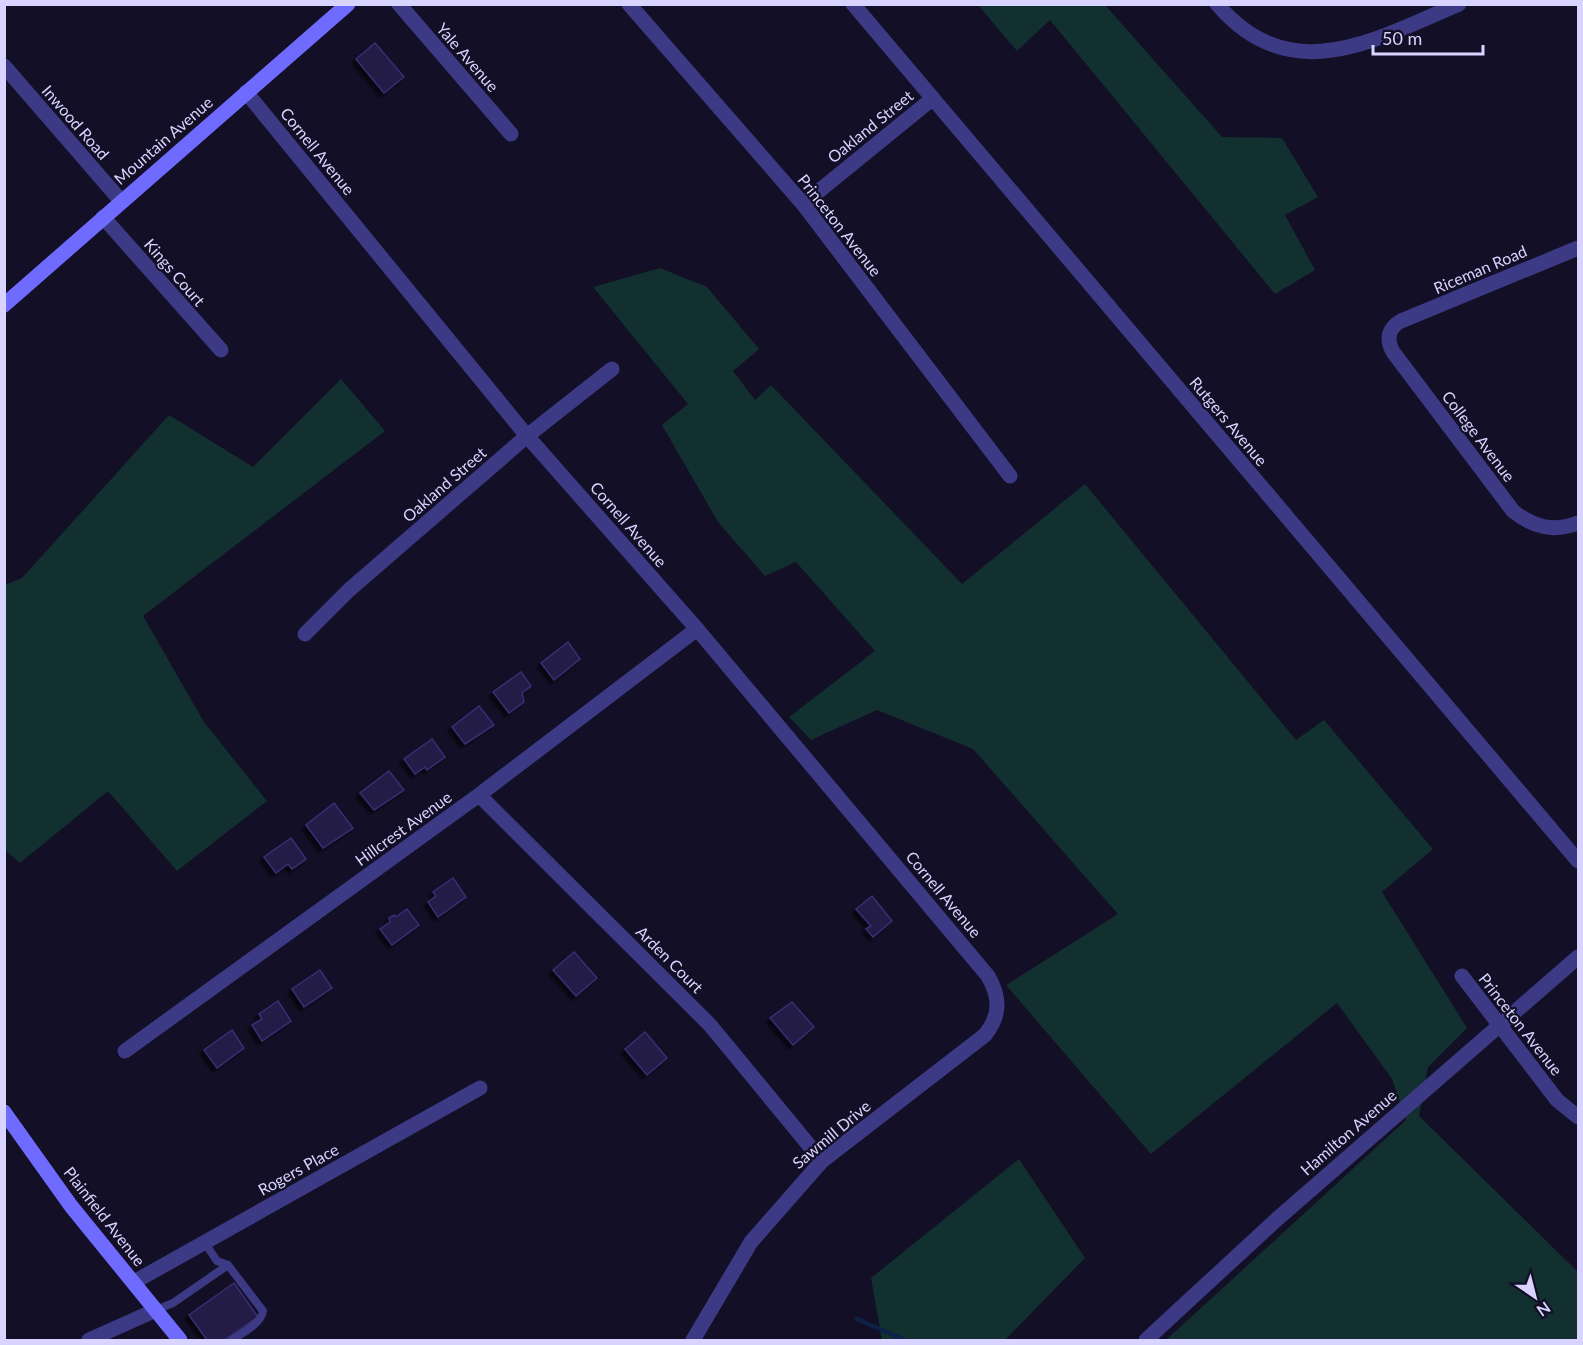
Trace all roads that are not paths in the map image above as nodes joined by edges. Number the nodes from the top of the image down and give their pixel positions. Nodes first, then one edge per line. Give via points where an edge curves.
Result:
1 (348, 4) edge
2 (399, 4) edge
3 (629, 4) edge
4 (853, 4) edge
5 (1218, 4) edge
6 (1459, 4) edge
7 (4, 66) edge
8 (246, 92) junction
9 (932, 99) junction
10 (511, 134) dead end
11 (121, 201) junction
12 (803, 204) junction
13 (103, 217) junction
14 (1578, 248) edge
15 (4, 305) edge
16 (1396, 323) joint
17 (220, 350) dead end
18 (612, 369) dead end
19 (527, 436) junction
20 (1010, 476) dead end
21 (1578, 523) edge
22 (697, 629) junction
23 (305, 634) dead end
24 (479, 795) junction
25 (1578, 861) edge
26 (1578, 957) edge
27 (988, 976) joint
28 (1462, 976) dead end
29 (1498, 1024) junction
30 (125, 1051) dead end
31 (480, 1088) dead end
32 (4, 1112) edge
33 (1578, 1117) edge
34 (822, 1161) junction
35 (205, 1243) junction
36 (228, 1264) junction
37 (134, 1282) junction
38 (156, 1310) junction
39 (89, 1341) edge
40 (180, 1341) edge
41 (232, 1341) edge
42 (693, 1341) edge
43 (1146, 1341) edge

1 - 8 main road, Mountain Avenue
2 - 10 street, Yale Avenue
3 - 12 street, Princeton Avenue
4 - 9 street, Rutgers Avenue
5 - 6 street via 1243,28 1268,42 1294,50 1322,52 1363,45
7 - 11 street, Inwood Road
8 - 11 main road, Mountain Avenue
8 - 19 street, Cornell Avenue
9 - 12 street, Oakland Street
9 - 25 street, Rutgers Avenue
11 - 13 main road, Mountain Avenue
12 - 20 street, Princeton Avenue
13 - 15 main road, Mountain Avenue
13 - 17 street, Kings Court
14 - 16 street, Riceman Road
16 - 21 street, College Avenue via 1388,337 1392,352 1513,511 1544,527
18 - 19 street, Oakland Street
19 - 22 street, Cornell Avenue
19 - 23 street, Oakland Street
22 - 24 street, Hillcrest Avenue
22 - 27 street, Cornell Avenue
24 - 30 street, Hillcrest Avenue
24 - 34 street, Arden Court via 710,1024
26 - 29 street, Hamilton Avenue
27 - 34 street, Sawmill Drive via 998,1001 997,1015 986,1035
28 - 29 street, Princeton Avenue
29 - 33 street, Princeton Avenue via 1557,1100
29 - 43 street, Hamilton Avenue
31 - 35 street, Rogers Place
32 - 37 main road, Plainfield Avenue via 71,1206
34 - 42 street, Sawmill Drive via 751,1242
35 - 36 lane via 217,1261
35 - 37 street, Rogers Place
36 - 38 lane via 173,1303
36 - 41 lane via 262,1311 257,1323
37 - 38 main road, Plainfield Avenue
38 - 39 street
38 - 40 main road, Plainfield Avenue

